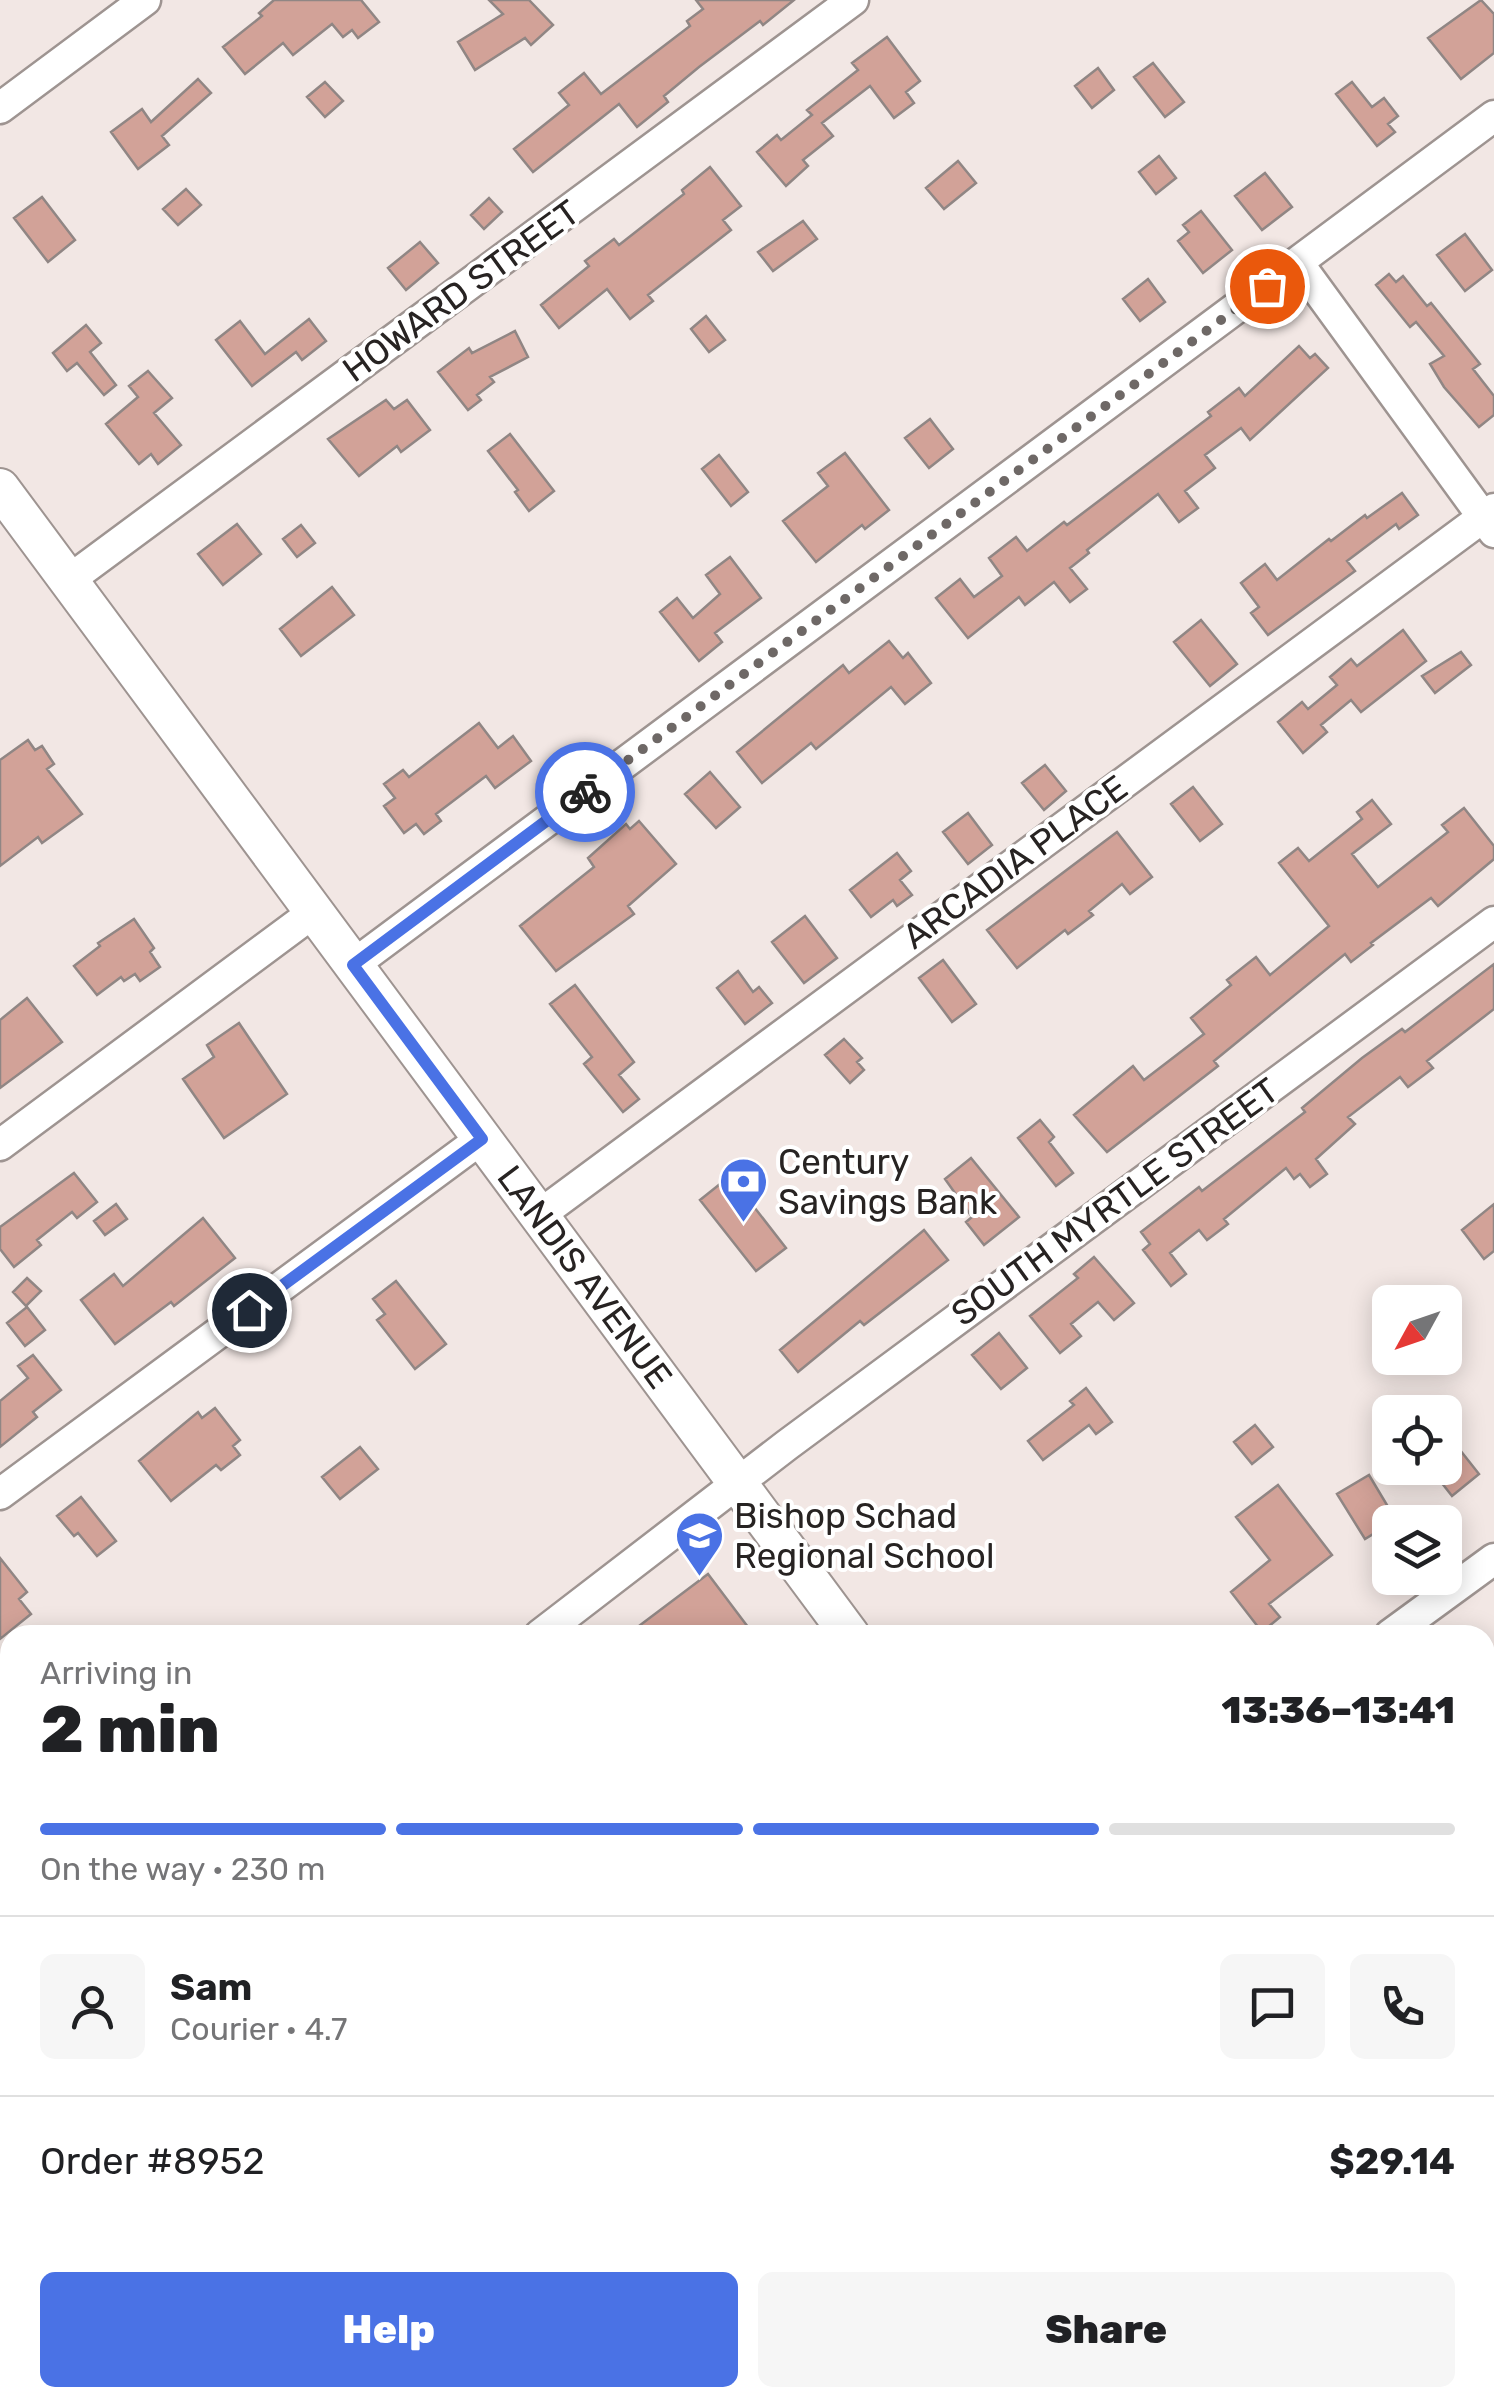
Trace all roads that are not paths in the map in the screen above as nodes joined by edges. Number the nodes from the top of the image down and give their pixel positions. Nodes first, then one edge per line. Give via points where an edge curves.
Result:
1 (145, 0) edge
2 (852, 0) edge
3 (0, 108) edge
4 (1494, 116) edge
5 (1298, 263) junction
6 (0, 488) edge
7 (1490, 520) edge
8 (69, 580) junction
9 (314, 912) junction
10 (1494, 922) edge
11 (353, 965) junction
12 (482, 1139) junction
13 (0, 1145) edge
14 (538, 1216) junction
15 (737, 1484) junction
16 (0, 1494) edge
17 (1494, 1559) edge
18 (553, 1625) edge
19 (843, 1625) edge
20 (1404, 1625) edge

1 - 3 street
2 - 8 street, HOWARD STREET
4 - 5 street
5 - 7 street
5 - 11 street
6 - 8 main road, LANDIS AVENUE
7 - 14 street, ARCADIA PLACE
8 - 9 main road, LANDIS AVENUE
9 - 11 main road, LANDIS AVENUE
9 - 13 street
10 - 15 street, SOUTH MYRTLE STREET
11 - 12 main road, LANDIS AVENUE
12 - 14 main road, LANDIS AVENUE
12 - 16 street
14 - 15 main road, LANDIS AVENUE
15 - 18 street, SOUTH MYRTLE STREET
15 - 19 main road, LANDIS AVENUE
17 - 20 street

